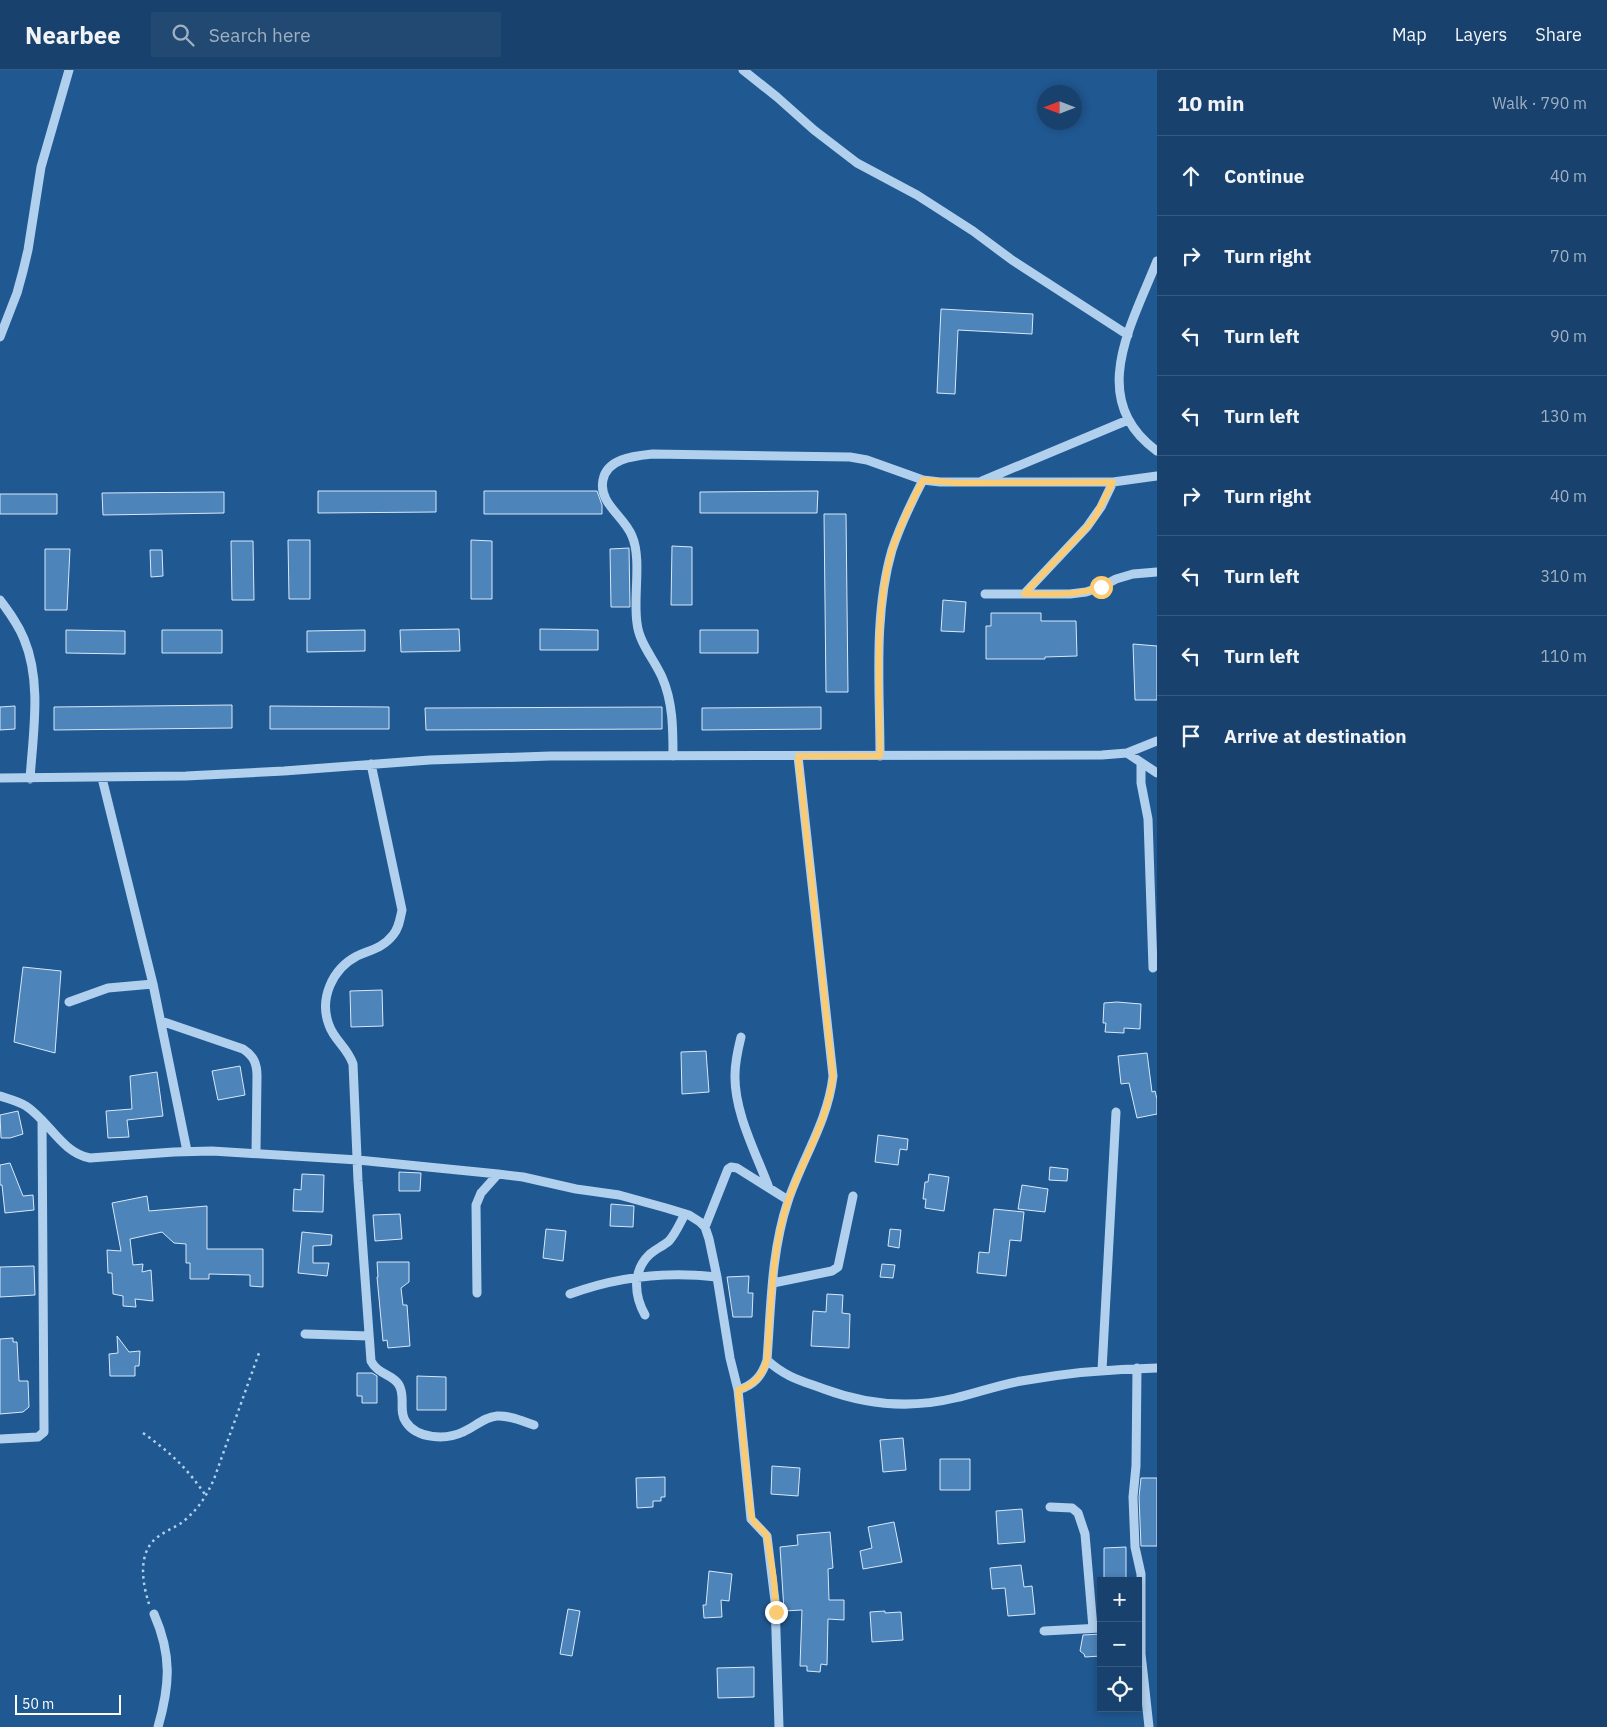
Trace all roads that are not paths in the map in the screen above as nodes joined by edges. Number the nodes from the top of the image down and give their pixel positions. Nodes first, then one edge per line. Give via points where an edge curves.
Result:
1 (69, 70) edge
2 (743, 70) edge
3 (1157, 261) edge
4 (1128, 335) junction
5 (0, 337) edge
6 (1128, 420) junction
7 (1157, 451) edge
8 (1157, 476) edge
9 (923, 480) junction
10 (1113, 482) junction
11 (977, 483) junction
12 (1157, 572) edge
13 (985, 594) dead end
14 (1024, 594) junction
15 (0, 600) edge
16 (1157, 741) edge
17 (1127, 753) junction
18 (673, 756) junction
19 (798, 756) junction
20 (880, 756) junction
21 (1142, 763) junction
22 (371, 764) junction
23 (1155, 770) edge
24 (0, 778) edge
25 (102, 778) junction
26 (30, 779) junction
27 (1153, 968) dead end
28 (153, 984) junction
29 (70, 1002) dead end
30 (161, 1021) junction
31 (741, 1037) dead end
32 (0, 1096) edge
33 (1116, 1112) dead end
34 (42, 1120) junction
35 (187, 1151) junction
36 (256, 1153) junction
37 (358, 1160) junction
38 (498, 1174) junction
39 (769, 1188) junction
40 (853, 1196) dead end
41 (788, 1200) junction
42 (685, 1214) junction
43 (705, 1227) junction
44 (637, 1276) junction
45 (718, 1277) junction
46 (773, 1283) junction
47 (477, 1293) dead end
48 (570, 1294) dead end
49 (645, 1315) dead end
50 (305, 1334) dead end
51 (368, 1336) junction
52 (767, 1360) junction
53 (1137, 1368) junction
54 (1157, 1368) edge
55 (1102, 1370) junction
56 (738, 1390) junction
57 (534, 1425) dead end
58 (0, 1439) edge
59 (1050, 1507) dead end
60 (154, 1614) road end
61 (1140, 1622) edge
62 (1097, 1628) edge
63 (1044, 1631) dead end
64 (1142, 1661) edge
65 (158, 1727) edge
66 (779, 1727) edge
67 (1149, 1727) edge

1 - 5 street via 41,167 23,271
2 - 4 street via 857,163 917,195
3 - 4 street
4 - 6 street via 1118,373 1120,397
6 - 7 street via 1145,442
6 - 11 street
8 - 10 street
9 - 11 street
9 - 18 street via 866,460 832,456 653,454 613,464 603,480 602,489 634,543 636,621 642,643 668,692 673,721
9 - 20 street via 905,514 884,588 880,626
10 - 11 street
10 - 14 street via 1087,527
12 - 14 street via 1133,574 1086,592
13 - 14 street
15 - 26 street via 24,638 34,672
16 - 17 street
17 - 20 street
17 - 21 street
18 - 19 street
18 - 22 street via 490,757
19 - 20 street
19 - 41 street via 833,1076 825,1114
21 - 23 street
21 - 27 street via 1141,783 1148,820
22 - 25 street
22 - 37 street via 402,910 393,936 383,945 346,963 336,973 326,999 329,1026 350,1054 353,1064
24 - 26 street
25 - 26 street
25 - 28 street
28 - 29 street via 108,988
28 - 30 street
30 - 35 street
30 - 36 street via 244,1049 253,1057 257,1076
31 - 39 street via 735,1065 738,1102
32 - 34 street via 26,1106
33 - 55 street
34 - 35 street via 70,1149 83,1157
34 - 58 street via 44,1432 38,1437
35 - 36 street
36 - 37 street
37 - 38 street
37 - 51 street
38 - 42 street via 619,1195
38 - 47 street via 481,1193 476,1205
39 - 41 street
39 - 43 street via 731,1167
40 - 46 street via 838,1267
41 - 46 street
42 - 43 street
42 - 44 street via 669,1241 646,1258
43 - 45 street
44 - 45 street
44 - 48 street
44 - 49 street via 636,1293
45 - 56 street
46 - 52 street
50 - 51 street
51 - 57 street via 371,1361 378,1372 400,1386 404,1420 415,1431 450,1436 498,1416
52 - 55 street via 791,1378 864,1401 894,1405 940,1401 1020,1381
52 - 56 street via 760,1376
53 - 54 street
53 - 55 street
53 - 61 street via 1136,1466 1132,1497 1134,1541 1141,1574
56 - 66 street via 752,1519 767,1536 774,1580
59 - 62 street via 1072,1508 1080,1516
60 - 65 street via 167,1651 168,1670
62 - 63 street
64 - 67 street

